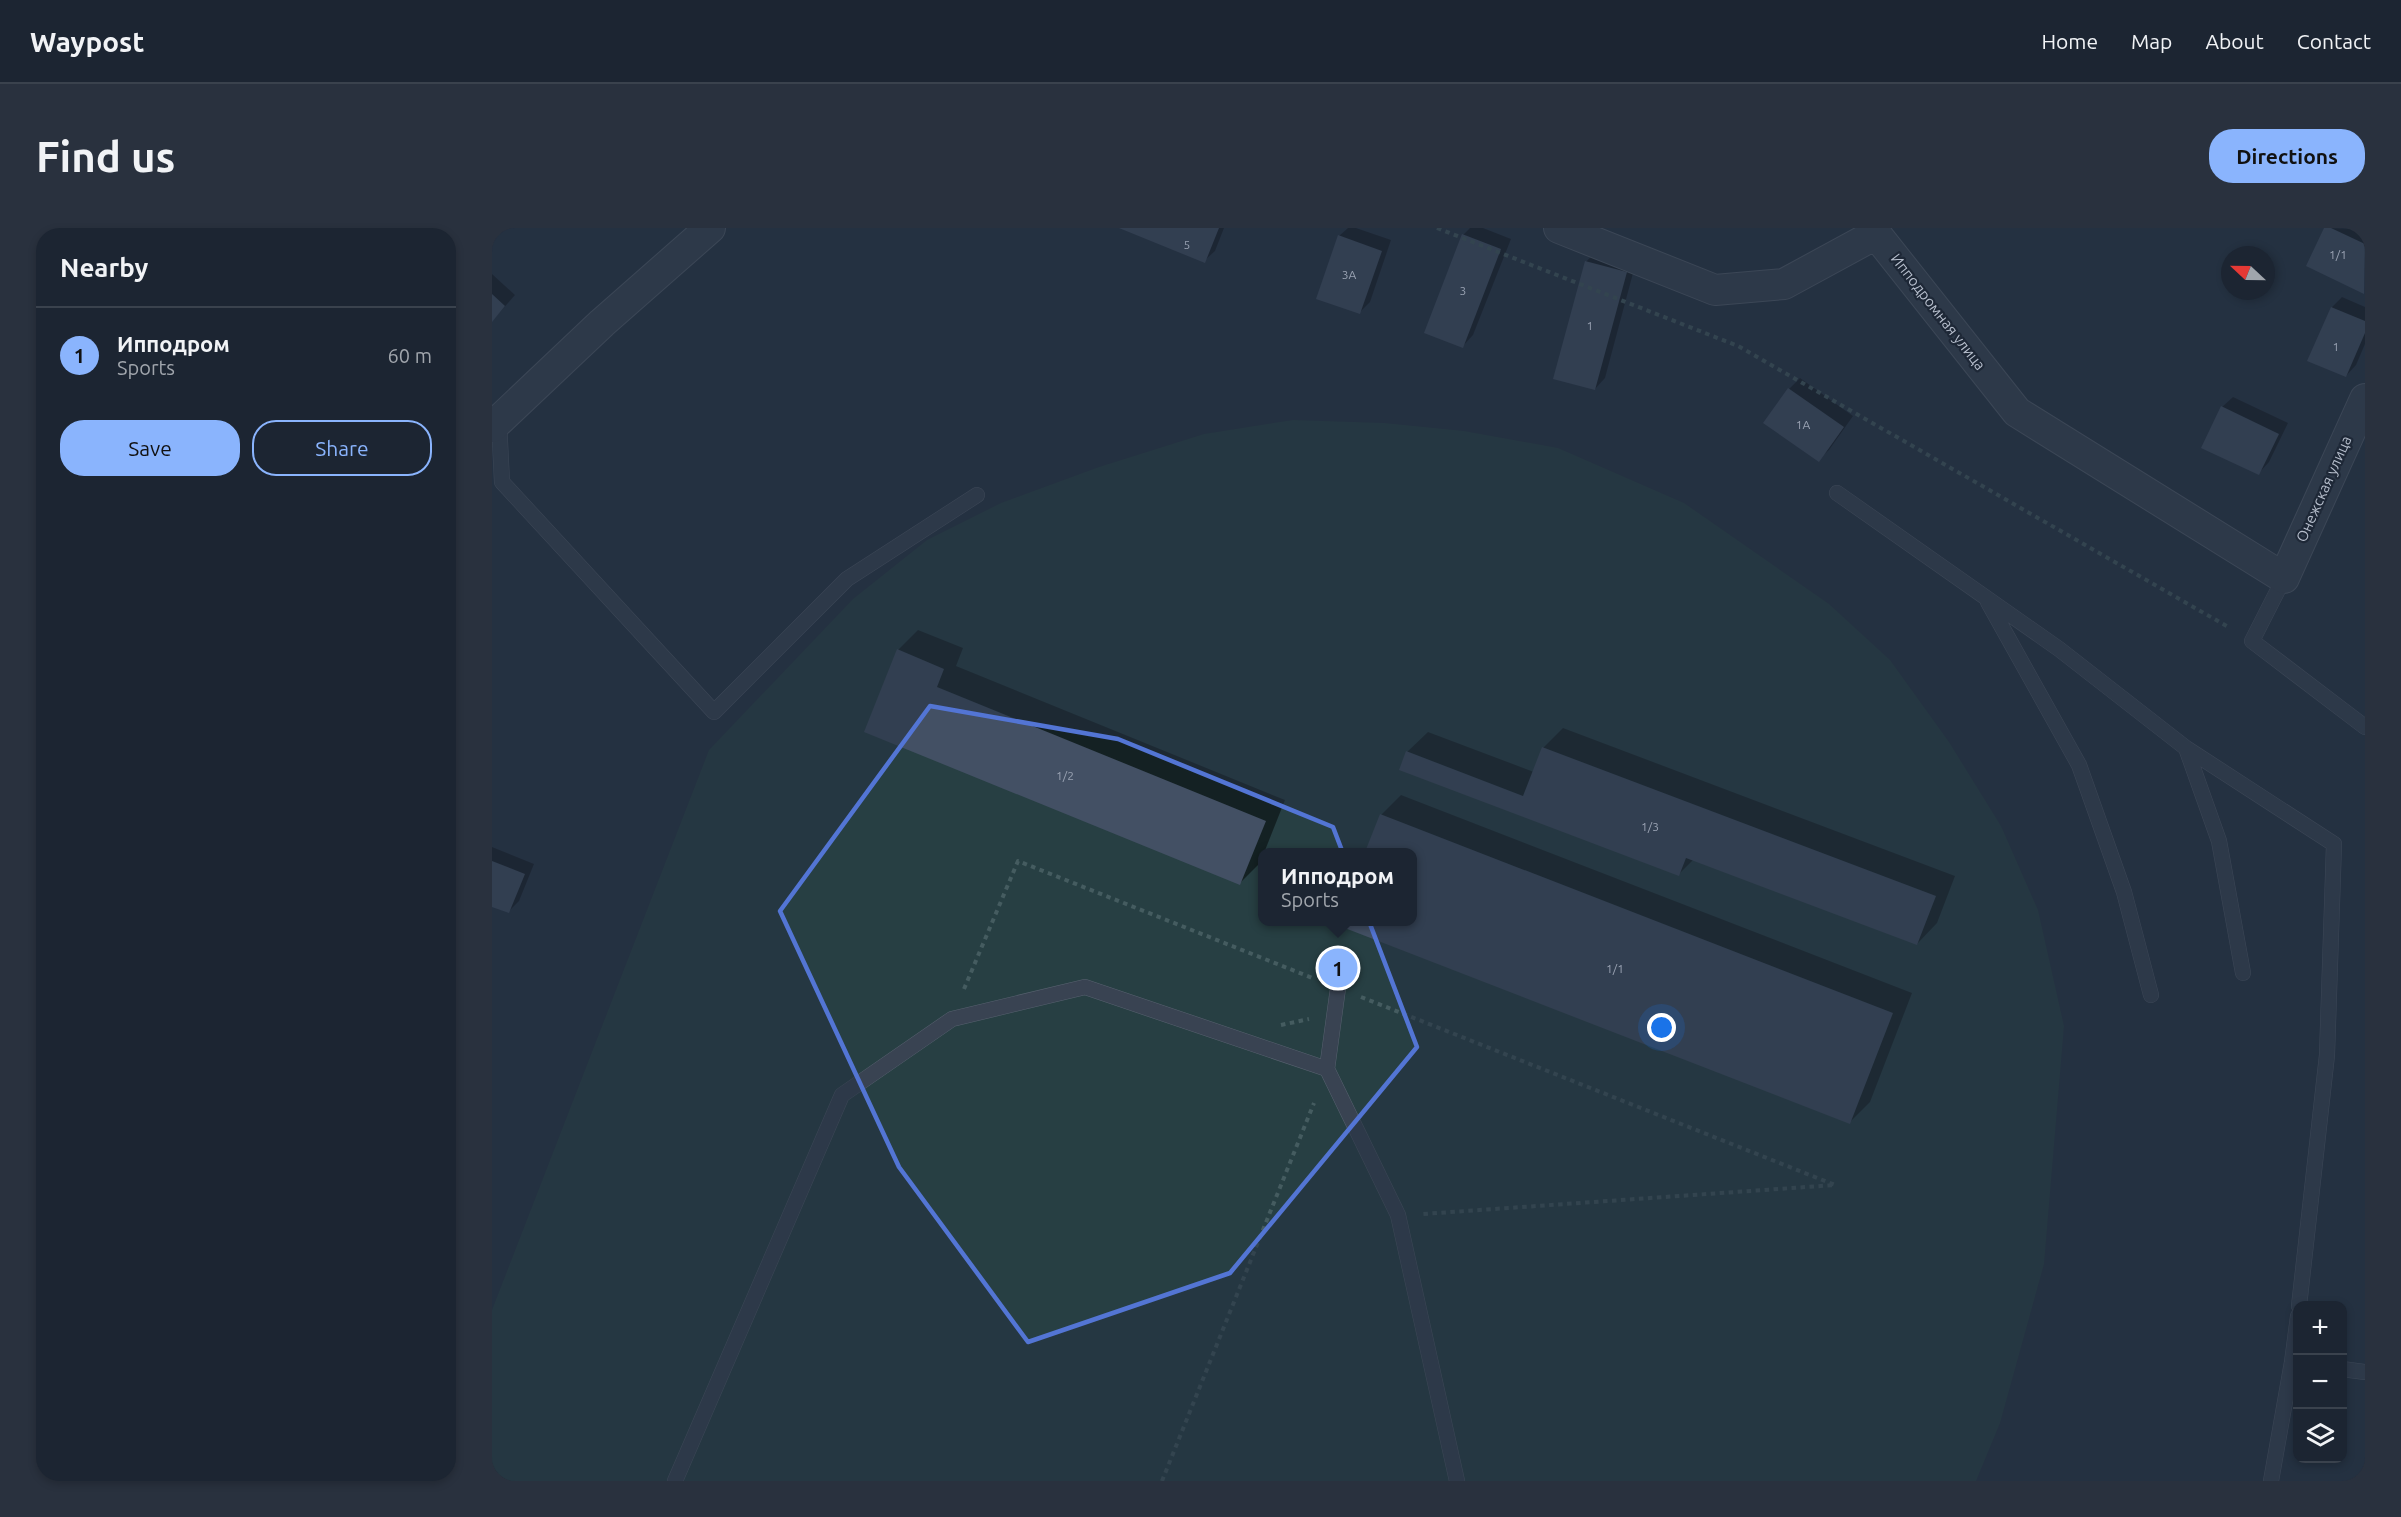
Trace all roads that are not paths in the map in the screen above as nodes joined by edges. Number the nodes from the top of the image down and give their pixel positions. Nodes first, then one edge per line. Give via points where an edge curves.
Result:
1 (710, 228) edge
2 (1559, 228) edge
3 (1876, 231) edge
4 (2365, 399) edge
5 (495, 424) edge
6 (1837, 493) dead end
7 (976, 495) dead end
8 (2284, 578) junction
9 (1985, 597) junction
10 (2365, 727) edge
11 (2186, 748) junction
12 (2243, 973) dead end
13 (1338, 988) road end
14 (2151, 995) dead end
15 (1328, 1069) junction
16 (2299, 1301) edge
17 (2347, 1370) edge
18 (2293, 1372) edge
19 (2365, 1372) edge
20 (675, 1481) edge
21 (1456, 1481) edge
22 (2271, 1481) edge

1 - 5 street via 602,322
2 - 3 street, Ипподромная улица via 1715,290 1784,284
3 - 8 street, Ипподромная улица via 2017,412
4 - 8 street, Онежская улица
5 - 7 lane via 502,482 714,712 847,579
6 - 9 lane
8 - 10 lane via 2252,641
9 - 11 lane
9 - 14 lane via 2079,765 2124,892
11 - 12 lane via 2219,841
11 - 16 lane via 2334,844 2327,1055
13 - 15 lane
15 - 20 lane via 1085,987 952,1019 842,1095
15 - 21 lane via 1398,1215
17 - 19 lane
18 - 22 lane

